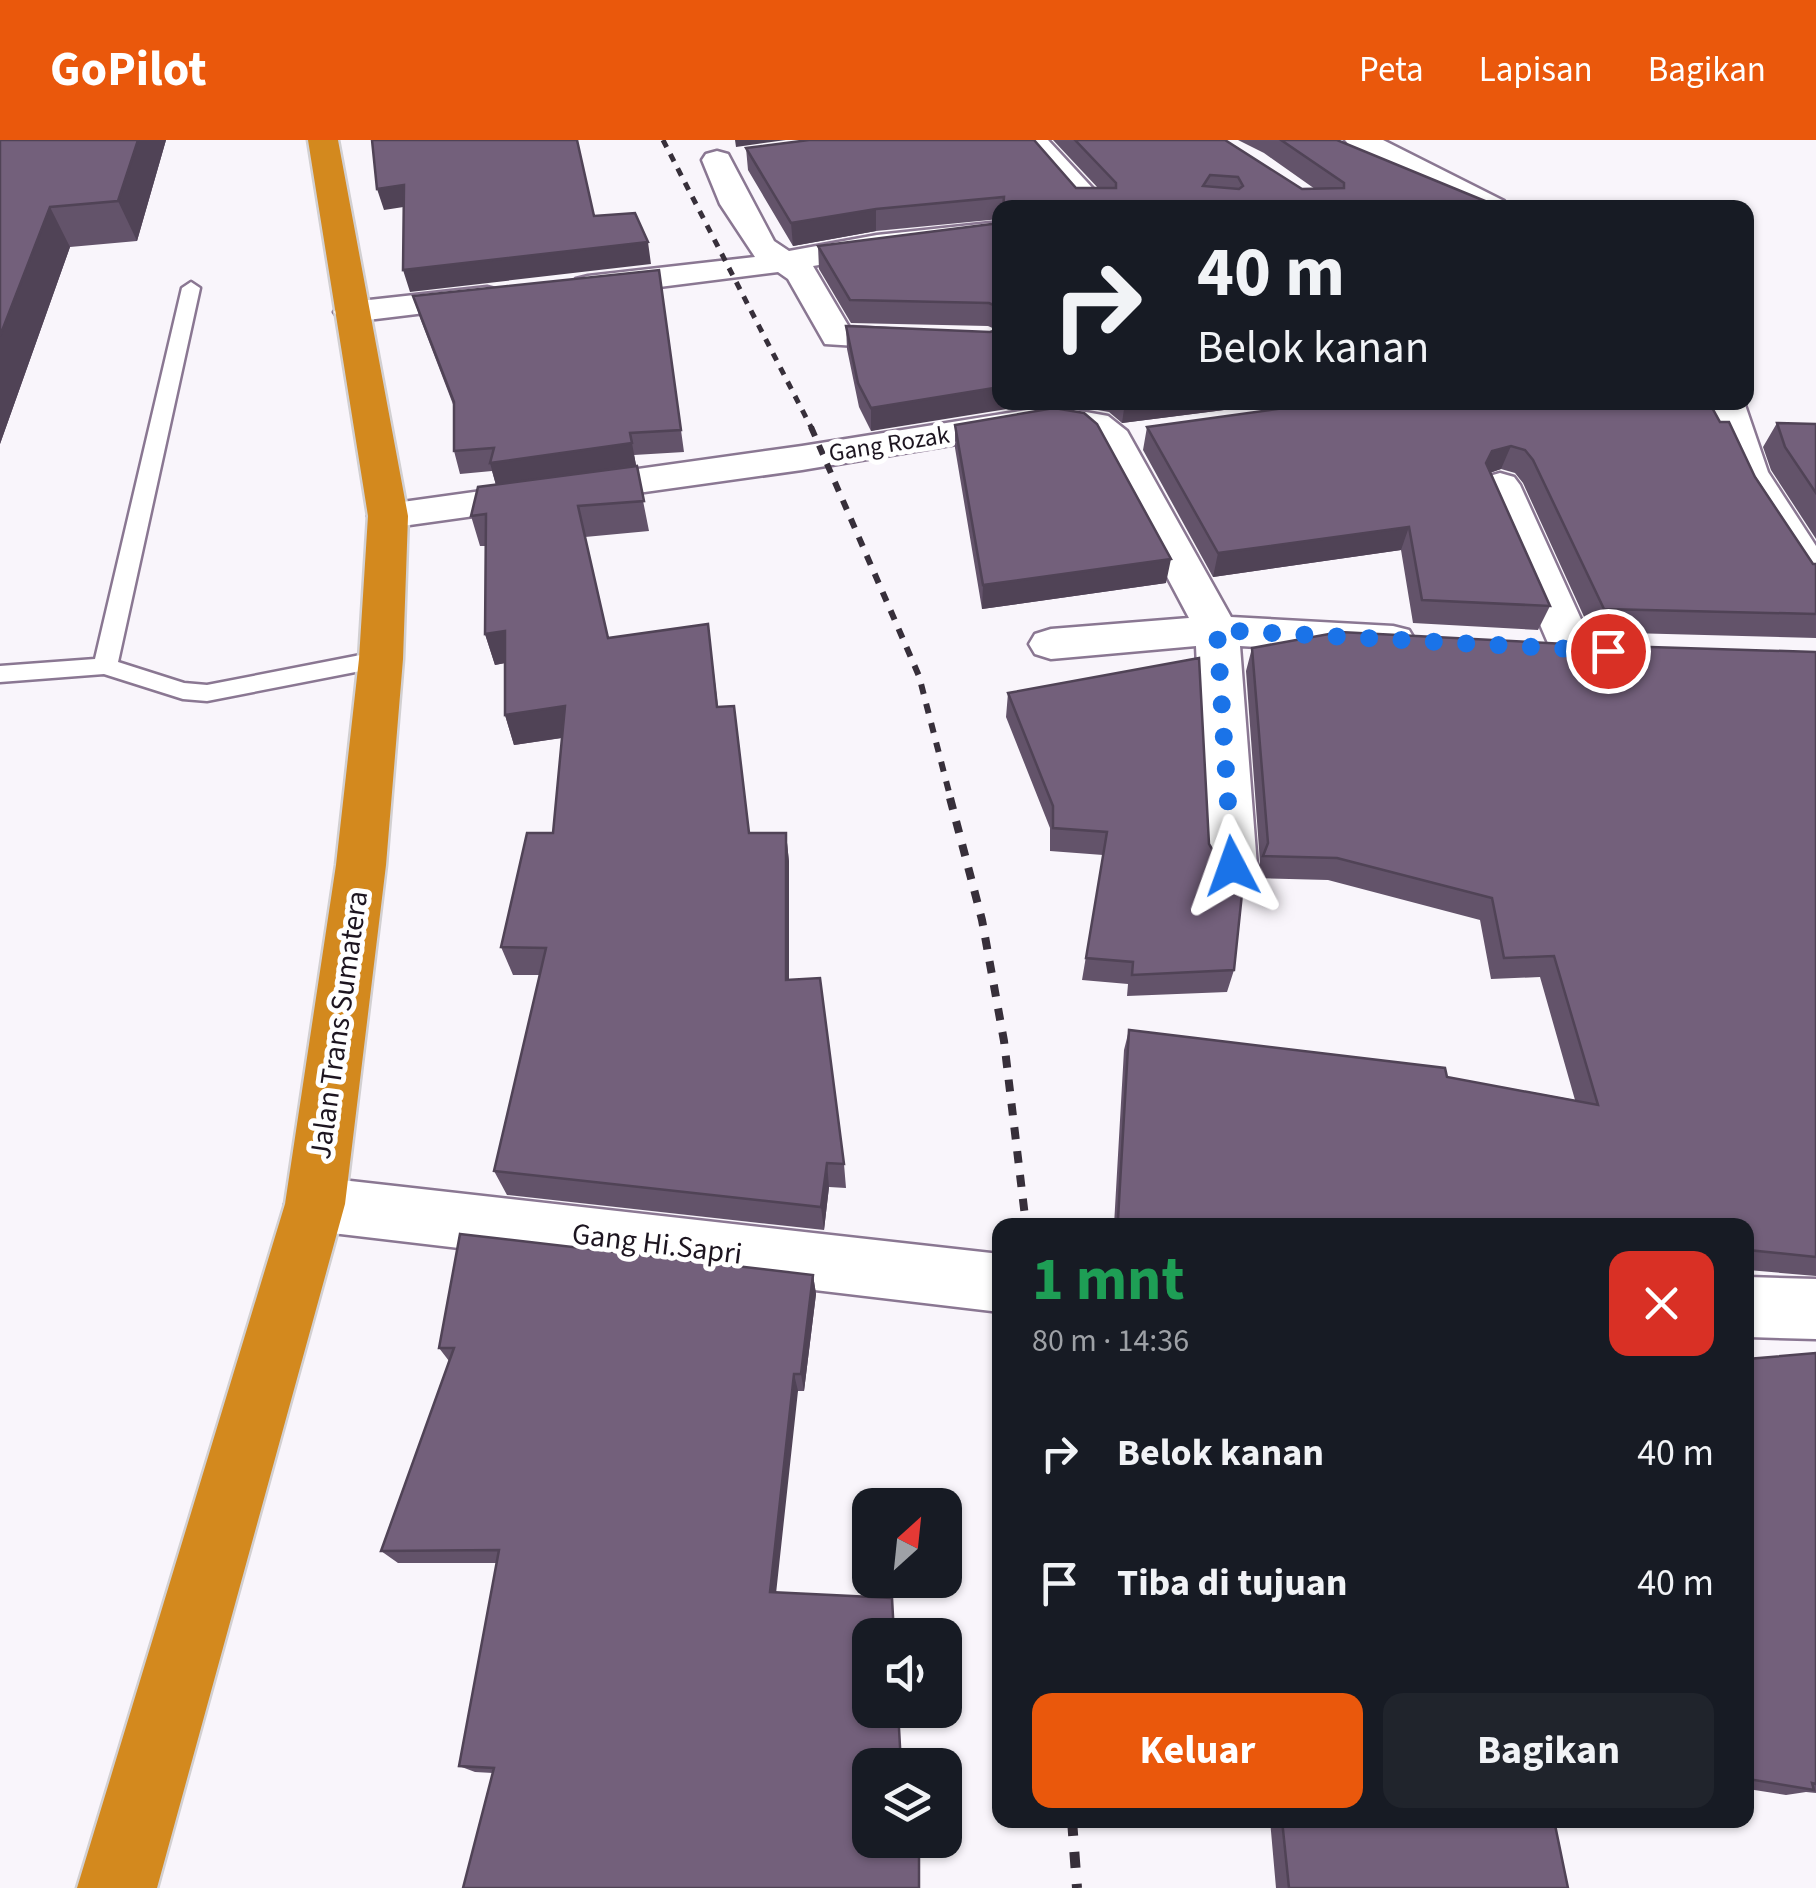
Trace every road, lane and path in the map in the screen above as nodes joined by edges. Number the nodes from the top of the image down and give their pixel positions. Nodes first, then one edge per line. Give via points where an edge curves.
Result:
1 (323, 140) edge
2 (1032, 140) edge
3 (1360, 140) edge
4 (724, 152) edge
5 (1087, 200) edge
6 (1477, 200) edge
7 (992, 233) edge
8 (785, 261) junction
9 (191, 288) dead end
10 (560, 289) edge
11 (522, 294) edge
12 (351, 312) junction
13 (958, 340) edge
14 (1726, 410) edge
15 (1024, 412) edge
16 (1158, 434) edge
17 (1112, 439) junction
18 (1500, 486) edge
19 (388, 516) junction
20 (1816, 576) edge
21 (1217, 630) junction
22 (1434, 642) edge
23 (1050, 644) dead end
24 (1572, 650) edge
25 (381, 659) junction
26 (105, 666) junction
27 (0, 674) edge
28 (1232, 866) edge
29 (314, 1204) junction
30 (992, 1282) edge
31 (1754, 1307) edge
32 (1816, 1309) edge
33 (117, 1888) edge

1 - 12 highway, Jalan Trans Sumatera
2 - 5 street
3 - 6 street
4 - 8 street via 736,204 762,247
7 - 8 street
8 - 10 street
8 - 13 street via 800,273 837,337
9 - 26 lane
11 - 12 street
12 - 19 highway, Jalan Trans Sumatera
14 - 20 street via 1770,510
15 - 17 street, Gang Rozak via 1079,419
15 - 19 street, Gang Rozak
16 - 17 street
17 - 21 street
18 - 24 street
19 - 25 highway, Jalan Trans Sumatera
21 - 22 street
21 - 23 street
21 - 28 street
25 - 26 lane via 207,693 182,692
25 - 29 highway, Jalan Trans Sumatera via 361,865
26 - 27 lane
29 - 30 street, Gang Hi.Sapri
29 - 33 highway, Jalan Trans Sumatera
31 - 32 street

